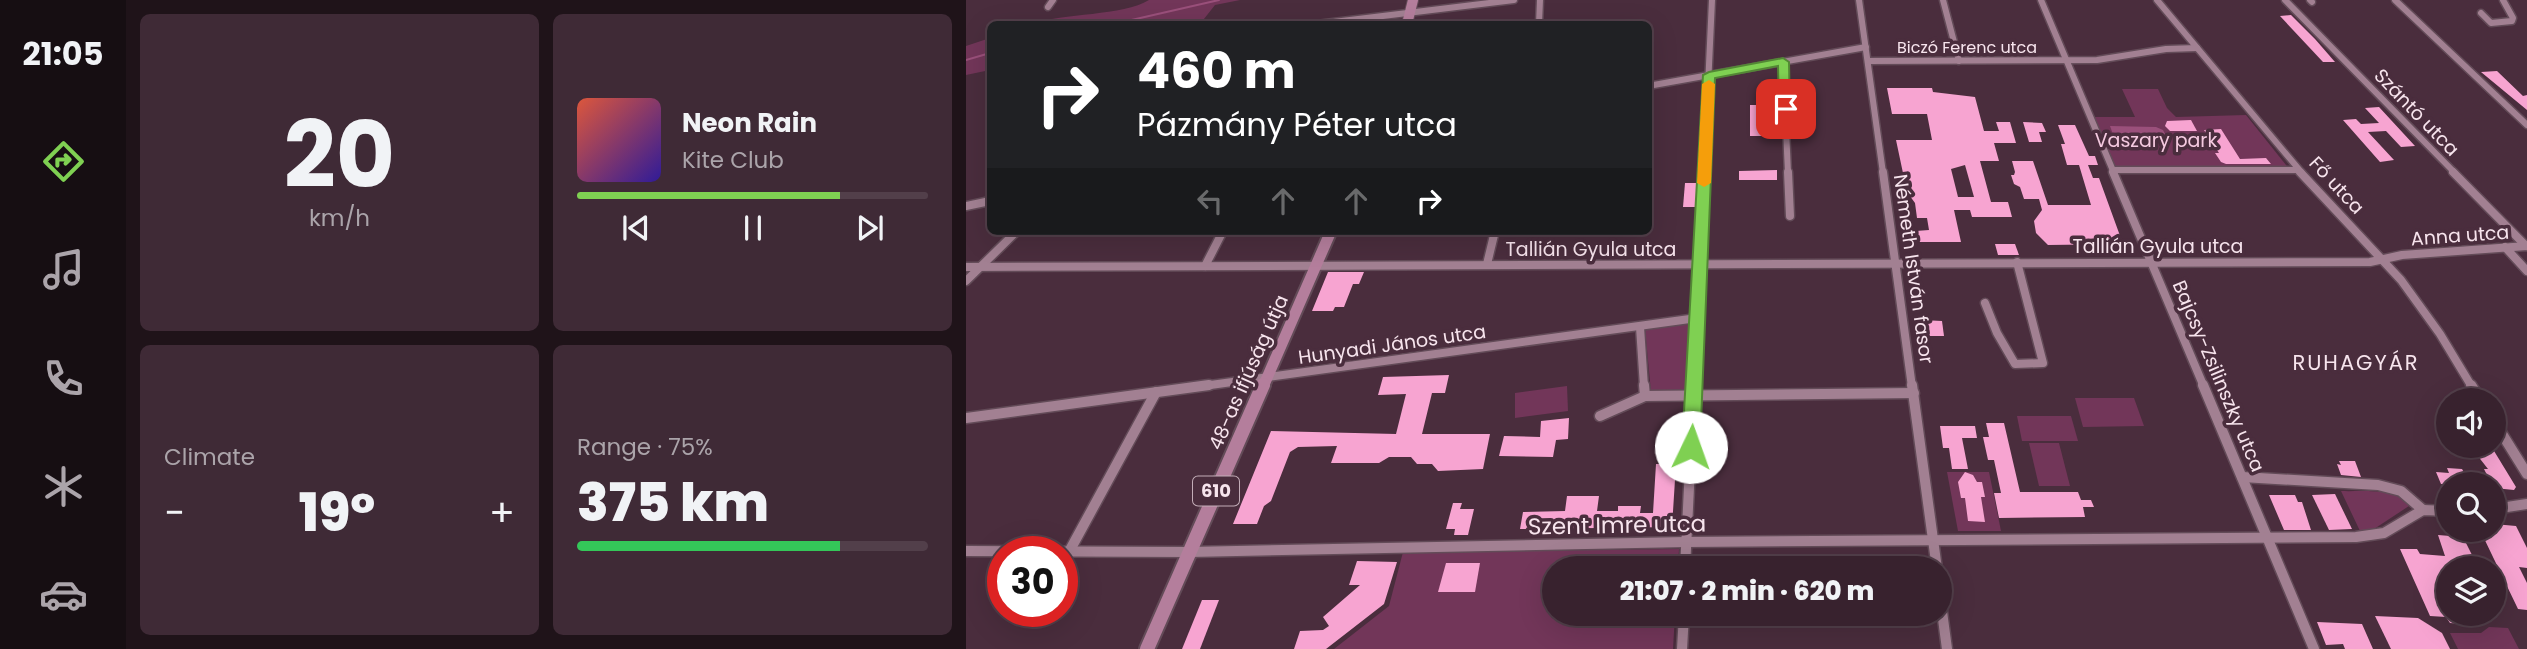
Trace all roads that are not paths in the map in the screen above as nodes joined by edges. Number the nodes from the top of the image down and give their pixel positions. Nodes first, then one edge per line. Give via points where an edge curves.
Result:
1 (1053, 0) edge
2 (1413, 0) edge
3 (1514, 0) edge
4 (1540, 0) edge
5 (1712, 0) edge
6 (1859, 0) edge
7 (1942, 0) edge
8 (2041, 0) edge
9 (2157, 0) edge
10 (2285, 0) edge
11 (2395, 0) edge
12 (2503, 0) edge
13 (1048, 7) dead end
14 (1410, 12) junction
15 (2481, 13) dead end
16 (1340, 21) edge
17 (1408, 21) edge
18 (1539, 21) edge
19 (1866, 47) junction
20 (2197, 48) junction
21 (1868, 61) junction
22 (1959, 61) junction
23 (2067, 61) junction
24 (1783, 62) junction
25 (1709, 75) junction
26 (1652, 85) edge
27 (2527, 125) edge
28 (2114, 170) junction
29 (2298, 170) junction
30 (987, 202) edge
31 (966, 206) edge
32 (1790, 216) dead end
33 (1013, 235) edge
34 (1221, 235) edge
35 (1329, 235) edge
36 (1494, 235) edge
37 (2526, 246) edge
38 (2505, 247) junction
39 (2373, 248) junction
40 (2396, 256) junction
41 (2151, 261) junction
42 (2383, 261) junction
43 (2017, 262) junction
44 (1896, 263) junction
45 (1317, 264) junction
46 (1487, 264) junction
47 (1700, 265) junction
48 (1205, 266) junction
49 (966, 267) edge
50 (981, 267) junction
51 (2527, 271) edge
52 (966, 281) edge
53 (1985, 303) dead end
54 (1697, 318) junction
55 (1640, 327) junction
56 (1266, 377) junction
57 (2473, 388) edge
58 (1156, 392) junction
59 (1914, 393) junction
60 (1693, 395) junction
61 (1645, 396) junction
62 (1600, 416) dead end
63 (966, 418) edge
64 (2506, 440) edge
65 (2527, 474) edge
66 (2242, 477) junction
67 (2527, 504) edge
68 (2506, 507) edge
69 (2423, 510) junction
70 (2436, 511) edge
71 (1078, 536) edge
72 (2269, 538) junction
73 (1686, 542) junction
74 (1933, 542) junction
75 (1078, 550) edge
76 (966, 551) edge
77 (987, 551) edge
78 (1189, 552) junction
79 (1685, 556) edge
80 (1935, 556) edge
81 (1683, 626) edge
82 (1944, 626) edge
83 (1147, 649) edge
84 (1682, 649) edge
85 (1947, 649) edge
86 (2314, 649) edge

1 - 13 street
2 - 14 main road
3 - 14 street
4 - 18 street
5 - 25 street
6 - 19 street, Németh István fasor
7 - 22 street
8 - 23 street, Bajcsy-Zsilinszky utca
9 - 20 street, Fő utca
10 - 37 street, Szántó utca
11 - 27 street
12 - 15 street via 2512,21 2491,23
14 - 16 street
14 - 17 main road
19 - 21 street, Németh István fasor
19 - 24 street
20 - 23 street, Biczó Ferenc utca
20 - 29 street, Fő utca
21 - 22 street, Biczó Ferenc utca
21 - 44 street, Németh István fasor
22 - 23 street, Biczó Ferenc utca
23 - 28 street, Bajcsy-Zsilinszky utca
24 - 25 street
24 - 32 street
25 - 26 street
25 - 47 street
28 - 29 street
28 - 41 street, Bajcsy-Zsilinszky utca
29 - 39 street, Fő utca
30 - 31 street
33 - 50 street
34 - 48 street
35 - 45 main road, 610
36 - 46 street
37 - 38 street, Anna utca
38 - 40 street, Anna utca
38 - 51 street
39 - 40 street, Anna utca
39 - 42 street, Fő utca
40 - 42 street, Anna utca
41 - 42 street, Tallián Gyula utca
41 - 43 street, Tallián Gyula utca
41 - 66 street, Bajcsy-Zsilinszky utca
42 - 57 street, Fő utca via 2420,304
43 - 44 street, Tallián Gyula utca
43 - 53 street via 2043,363 2012,361
44 - 47 street, Tallián Gyula utca
44 - 59 street, Németh István fasor
45 - 46 street, Tallián Gyula utca
45 - 48 street, Tallián Gyula utca
45 - 56 main road, 48-as ifjúság útja / 610
46 - 47 street, Tallián Gyula utca
47 - 54 street
48 - 50 street, Tallián Gyula utca
49 - 50 street, Tallián Gyula utca
50 - 52 street
54 - 55 street, Hunyadi János utca
54 - 60 street
55 - 56 street, Hunyadi János utca
55 - 61 street
56 - 58 street, Hunyadi János utca
56 - 78 main road, 48-as ifjúság útja / 610
58 - 63 street, Hunyadi János utca
58 - 71 street
59 - 60 street
59 - 74 street, Németh István fasor
60 - 61 street
60 - 73 street
61 - 62 street
64 - 65 street
66 - 69 street via 2378,485 2401,491
66 - 72 street, Bajcsy-Zsilinszky utca
67 - 68 street
69 - 70 street
69 - 72 street, Szent Imre utca via 2373,536
72 - 74 street, Szent Imre utca
72 - 86 street, Bajcsy-Zsilinszky utca
73 - 74 street, Szent Imre utca
73 - 78 street, Szent Imre utca
73 - 79 street
74 - 80 street, Németh István fasor
75 - 78 street, Szent Imre utca
76 - 77 street, Szent Imre utca
78 - 83 main road, 48-as ifjúság útja / 610
81 - 84 street
82 - 85 street

